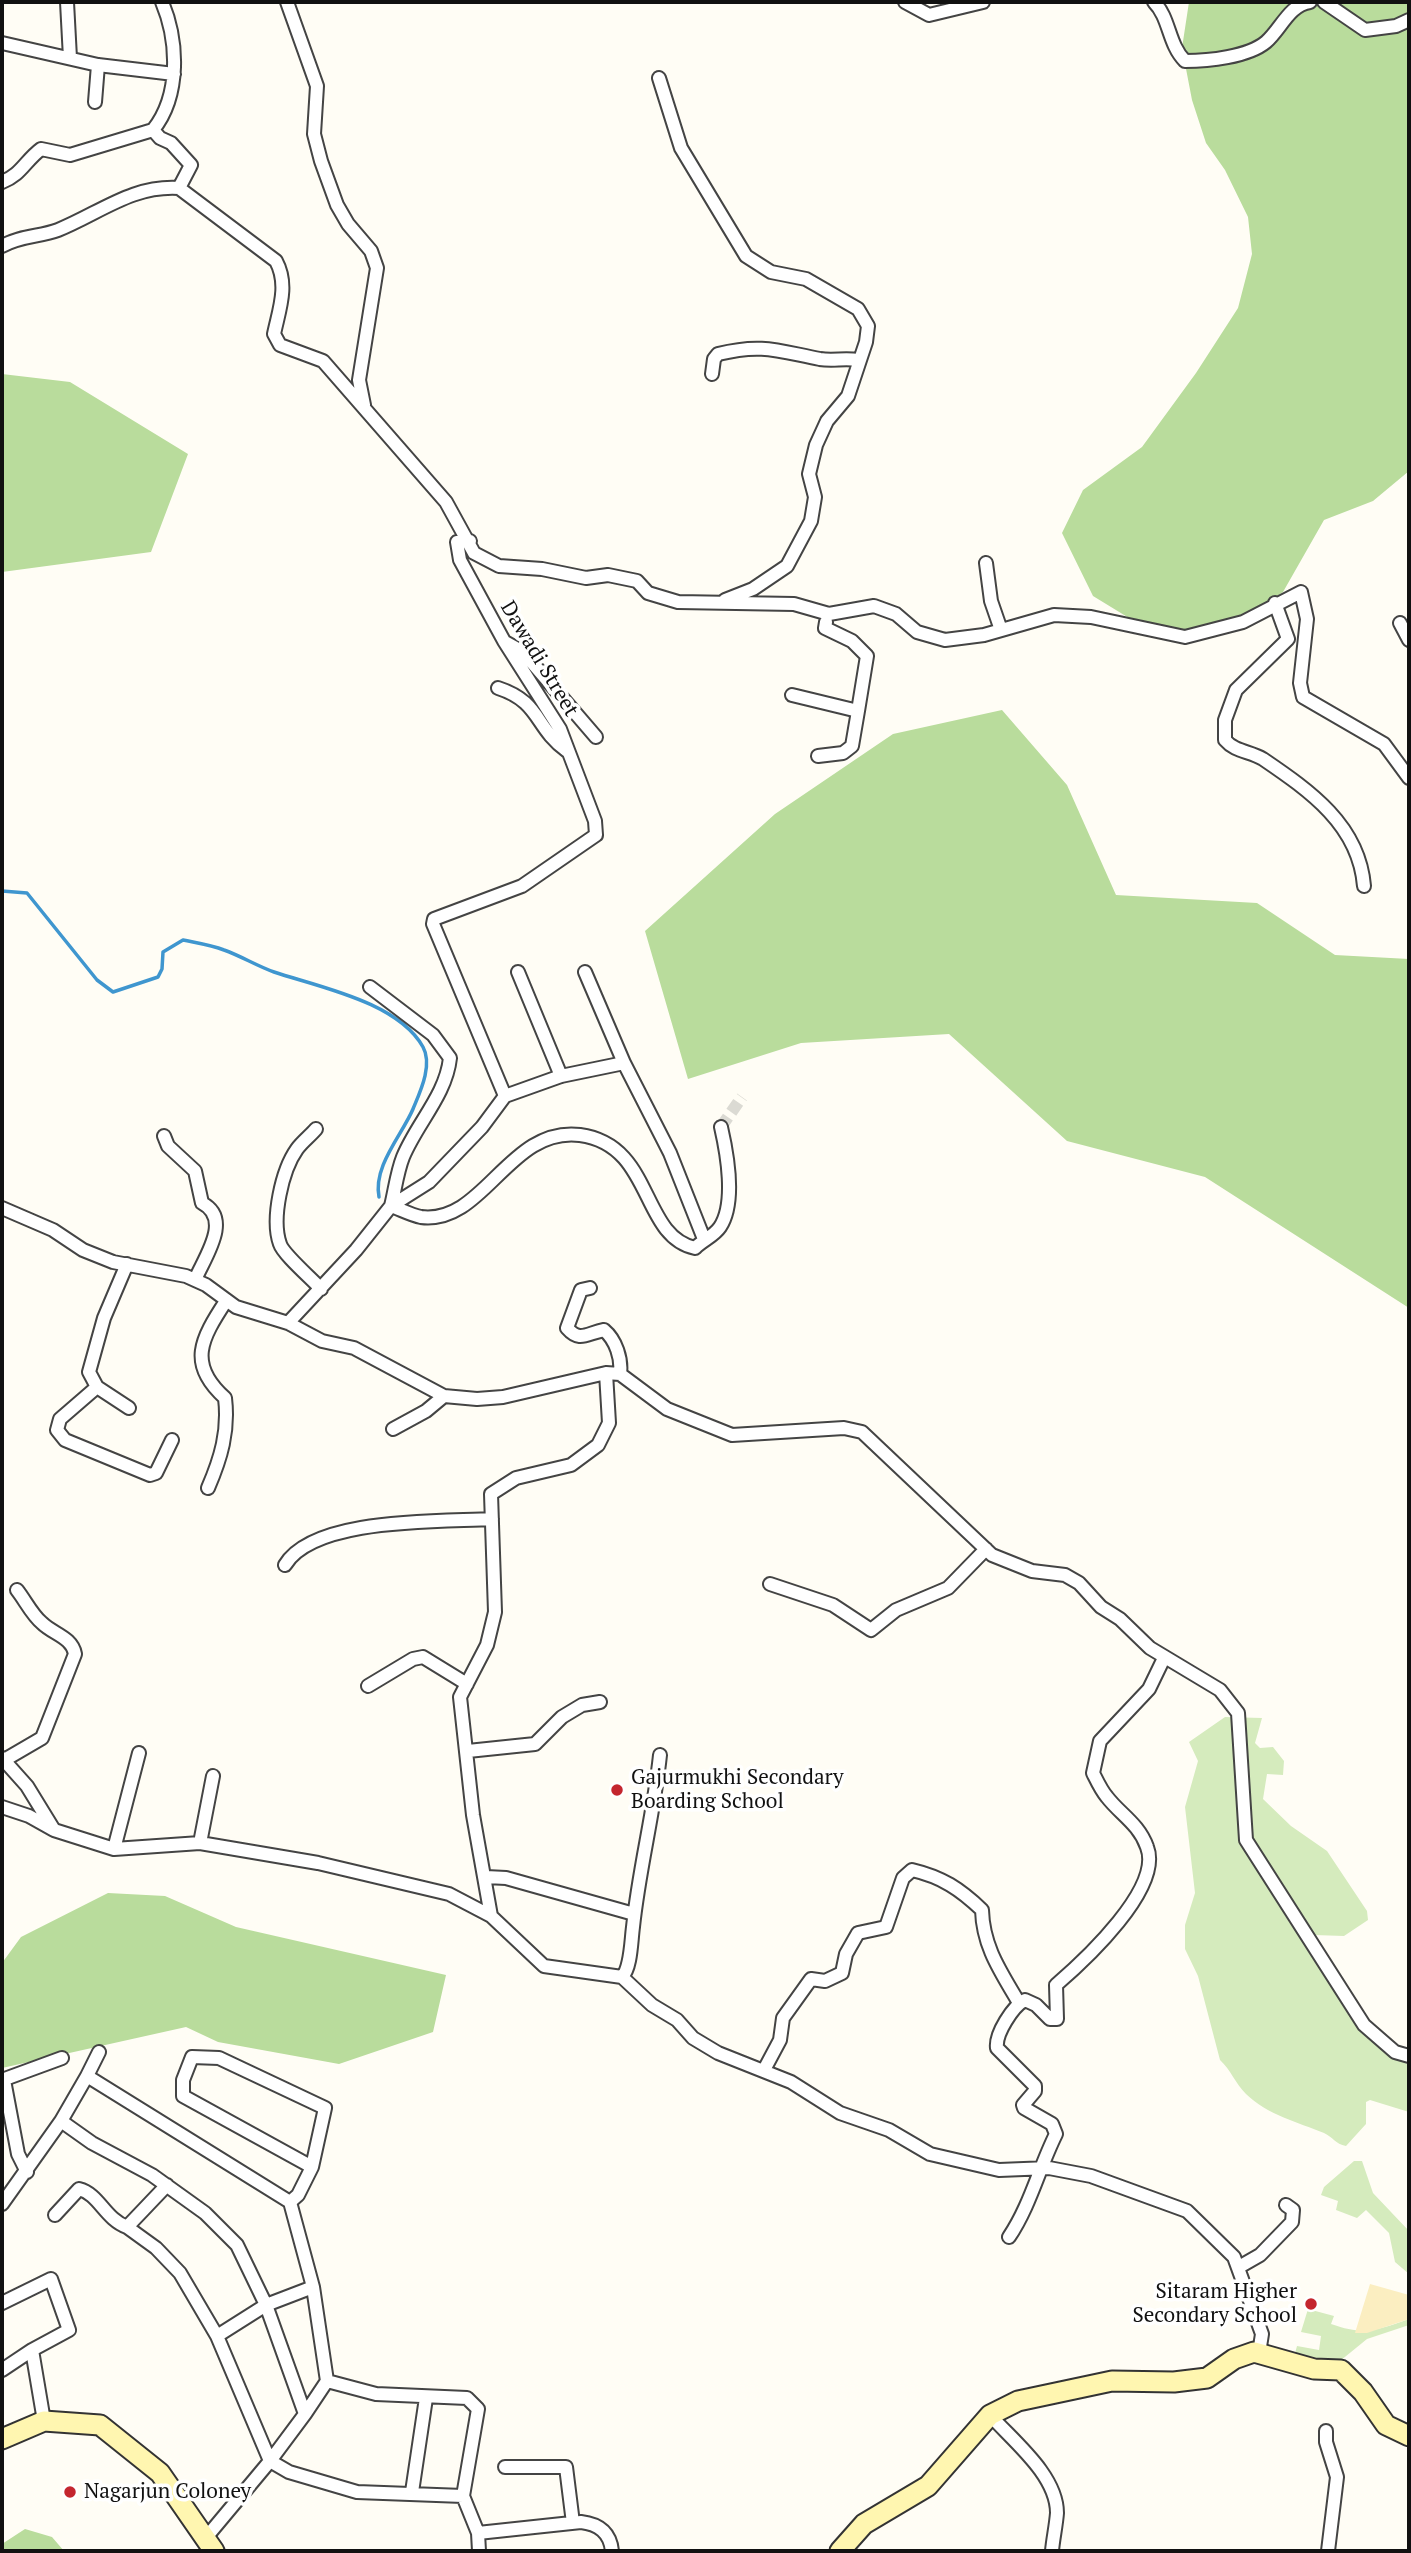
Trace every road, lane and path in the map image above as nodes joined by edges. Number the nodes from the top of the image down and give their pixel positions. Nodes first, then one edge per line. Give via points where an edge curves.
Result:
1 (67, 2) edge
2 (162, 2) edge
3 (287, 2) edge
4 (905, 2) edge
5 (982, 2) edge
6 (1154, 2) edge
7 (1310, 2) edge
8 (1324, 2) edge
9 (1409, 20) edge
10 (2, 43) edge
11 (70, 58) junction
12 (97, 65) junction
13 (174, 74) junction
14 (659, 78) dead end
15 (95, 102) dead end
16 (153, 130) junction
17 (2, 182) edge
18 (179, 188) junction
19 (2, 246) edge
20 (858, 360) junction
21 (712, 374) dead end
22 (364, 405) junction
23 (470, 541) junction
24 (986, 563) dead end
25 (1275, 603) junction
26 (712, 605) junction
27 (826, 622) dead end
28 (1400, 622) dead end
29 (1001, 630) junction
30 (1409, 640) edge
31 (504, 641) junction
32 (498, 688) dead end
33 (792, 695) dead end
34 (858, 711) junction
35 (596, 737) dead end
36 (568, 751) junction
37 (818, 756) dead end
38 (1409, 778) edge
39 (1364, 886) dead end
40 (518, 972) dead end
41 (585, 972) dead end
42 (370, 987) dead end
43 (624, 1063) junction
44 (561, 1076) junction
45 (505, 1096) junction
46 (721, 1127) tunnel mouth
47 (316, 1129) dead end
48 (164, 1136) dead end
49 (391, 1206) junction
50 (2, 1208) edge
51 (704, 1239) junction
52 (127, 1264) junction
53 (195, 1280) junction
54 (590, 1288) dead end
55 (321, 1289) junction
56 (226, 1301) junction
57 (288, 1322) junction
58 (613, 1374) junction
59 (97, 1387) junction
60 (443, 1396) junction
61 (130, 1408) dead end
62 (393, 1429) dead end
63 (172, 1440) dead end
64 (208, 1488) dead end
65 (492, 1519) junction
66 (986, 1549) junction
67 (285, 1565) dead end
68 (770, 1584) dead end
69 (17, 1590) dead end
70 (1164, 1658) junction
71 (467, 1684) junction
72 (368, 1686) dead end
73 (600, 1702) dead end
74 (468, 1751) junction
75 (139, 1753) dead end
76 (660, 1755) dead end
77 (4, 1759) edge
78 (213, 1776) dead end
79 (2, 1807) edge
80 (54, 1830) junction
81 (200, 1843) junction
82 (114, 1849) junction
83 (486, 1877) junction
84 (634, 1914) junction
85 (491, 1916) junction
86 (622, 1977) junction
87 (1019, 2003) junction
88 (99, 2052) dead end
89 (1409, 2056) edge
90 (62, 2058) dead end
91 (764, 2070) junction
92 (87, 2076) junction
93 (3, 2080) edge
94 (61, 2121) junction
95 (312, 2167) junction
96 (1039, 2167) junction
97 (27, 2172) junction
98 (167, 2185) junction
99 (290, 2202) junction
100 (2, 2204) edge
101 (1286, 2205) dead end
102 (55, 2215) dead end
103 (127, 2227) junction
104 (1009, 2237) dead end
105 (1239, 2267) junction
106 (313, 2287) junction
107 (2, 2303) edge
108 (266, 2305) junction
109 (217, 2336) junction
110 (32, 2350) junction
111 (1259, 2353) junction
112 (2, 2370) edge
113 (327, 2381) junction
114 (426, 2398) junction
115 (305, 2414) junction
116 (990, 2415) junction
117 (44, 2421) junction
118 (1326, 2431) dead end
119 (1409, 2436) edge
120 (2, 2439) edge
121 (270, 2461) junction
122 (505, 2467) dead end
123 (412, 2492) junction
124 (463, 2496) junction
125 (573, 2523) junction
126 (478, 2533) junction
127 (209, 2546) edge
128 (479, 2551) edge
129 (612, 2551) edge
130 (840, 2551) edge
131 (1052, 2551) edge
132 (1328, 2551) edge

1 - 11 street
2 - 13 street via 171,24
3 - 22 street via 317,86 314,134 321,161 337,205 371,251 377,268 359,380
4 - 5 street via 929,15
6 - 7 street via 1185,61 1255,49 1283,25 1290,12
8 - 9 street via 1365,30
10 - 11 street
11 - 12 street
12 - 13 street
12 - 15 street
13 - 16 street via 167,107
14 - 20 street via 681,148 746,256 771,272 806,279 858,309 868,326
16 - 17 street via 70,155 41,149 14,178
16 - 18 street via 191,165
18 - 19 street via 160,187 117,199 57,230
18 - 22 street via 276,261 284,288 274,334 280,345 323,361
20 - 21 street via 822,360 758,347 718,354
20 - 26 street via 848,396 827,421 816,445 809,474 816,497 811,522 787,566 753,589
22 - 23 street via 446,502
23 - 26 street via 474,553 499,566 586,578 608,575 637,581 649,593 678,602
23 - 31 street, Dawadi Street via 457,542 460,560
24 - 29 street
25 - 29 street via 1243,622 1185,637 1091,617 1054,615
25 - 38 street via 1301,592 1307,619 1300,683 1303,697 1384,744
25 - 39 street via 1288,639 1236,691 1225,720 1225,740 1299,783 1321,805 1360,854
26 - 29 street via 794,604 829,614 874,606 897,614 917,632 945,640
27 - 34 street via 825,628 852,641 867,656
28 - 30 street
31 - 35 street via 523,652
31 - 36 street, Dawadi Street via 560,729
32 - 36 street via 519,695 550,738
33 - 34 street
34 - 37 street via 852,746 843,754
36 - 45 street, Dawadi Street via 596,835 522,886 434,919
40 - 44 street
41 - 43 street
42 - 49 street via 433,1035 450,1058 449,1072 429,1115 403,1157
43 - 44 street
43 - 51 street via 665,1142
44 - 45 street
45 - 49 street via 429,1182
46 - 51 street via 729,1175 726,1214 713,1235
47 - 55 street via 296,1150 283,1181 277,1226 280,1247
48 - 53 street via 168,1146 195,1171 202,1203 216,1218 210,1251
49 - 51 street via 420,1217 441,1217 459,1208 524,1151 545,1139 579,1135 609,1143 620,1152 649,1193 658,1218 680,1245 695,1248
49 - 55 street
50 - 52 street via 53,1230 83,1250
52 - 53 street
52 - 59 street via 90,1363
53 - 56 street
54 - 58 street via 576,1297 567,1328 583,1338 604,1330 612,1336 621,1365
55 - 57 street
56 - 57 street
56 - 64 street via 201,1353 206,1381 225,1398 227,1416 220,1461
57 - 60 street via 322,1341 354,1348
58 - 60 street via 503,1396
58 - 65 street via 610,1423 598,1445 571,1465 516,1478 491,1494
58 - 66 street via 667,1409 732,1435 844,1428 862,1432
59 - 61 street
59 - 63 street via 60,1419 57,1430 65,1440 150,1475 156,1473
60 - 62 street via 426,1412
65 - 67 street via 375,1525 328,1534
65 - 71 street via 495,1612 487,1645
66 - 68 street via 948,1588 895,1610 871,1630 833,1605
66 - 70 street via 1032,1571 1065,1575 1079,1583
69 - 77 street via 42,1624 59,1633 75,1654 42,1738
70 - 87 street via 1149,1689 1100,1741 1093,1773 1107,1798 1129,1817 1148,1847 1146,1881 1097,1948 1056,1985 1057,2020 1025,2000
70 - 89 street via 1220,1689 1238,1713 1246,1840 1364,2025 1395,2052
71 - 72 street via 423,1657
71 - 74 street via 460,1698
73 - 74 street via 582,1705 562,1717 535,1744
74 - 83 street via 473,1815
75 - 82 street
76 - 84 street
77 - 80 street
78 - 81 street
79 - 80 street
80 - 82 street
81 - 82 street
81 - 85 street via 410,1883 449,1894
83 - 84 street via 519,1881
83 - 85 street
84 - 86 street via 629,1961
85 - 86 street via 544,1966
86 - 91 street via 693,2038
87 - 91 street via 982,1934 982,1910 957,1886 912,1870 903,1878 886,1927 858,1933 842,1973 825,1981 811,1979 783,2018 780,2040
87 - 96 street via 995,2045 1035,2086 1024,2108 1055,2129
88 - 92 street
90 - 93 street
91 - 96 street via 814,2094 840,2113 889,2130 939,2157 1011,2172
92 - 94 street
92 - 99 street
93 - 97 street via 18,2154
94 - 97 street
94 - 98 street
95 - 95 street via 183,2096 183,2080 192,2057 219,2058 325,2108
95 - 99 street
96 - 104 street via 1024,2214
96 - 105 street via 1091,2176 1187,2211 1223,2244
97 - 100 street
98 - 103 street
98 - 108 street via 237,2245
99 - 106 street
101 - 105 street via 1293,2210 1292,2222 1271,2246
102 - 103 street via 79,2189 90,2192 116,2223
103 - 109 street via 180,2273
105 - 111 street via 1262,2334
106 - 108 street
106 - 113 street
107 - 110 street via 51,2279 69,2330
108 - 109 street
108 - 115 street
109 - 121 street
110 - 112 street
110 - 117 street
111 - 116 main road via 1234,2359 1207,2378 1112,2381 1028,2397
111 - 119 main road via 1314,2369 1341,2370 1385,2425
113 - 114 street via 376,2394
113 - 115 street
114 - 123 street
114 - 124 street via 467,2398 478,2409
115 - 121 street
116 - 130 main road via 928,2486 864,2524
116 - 131 street via 1044,2476 1052,2493 1056,2513
117 - 120 main road
117 - 127 main road via 100,2426 160,2473
118 - 132 street via 1337,2477
121 - 123 street via 289,2472 357,2492
121 - 127 street
122 - 125 street via 566,2467
123 - 124 street
124 - 126 street
125 - 126 street
125 - 129 street via 596,2524
126 - 128 street

